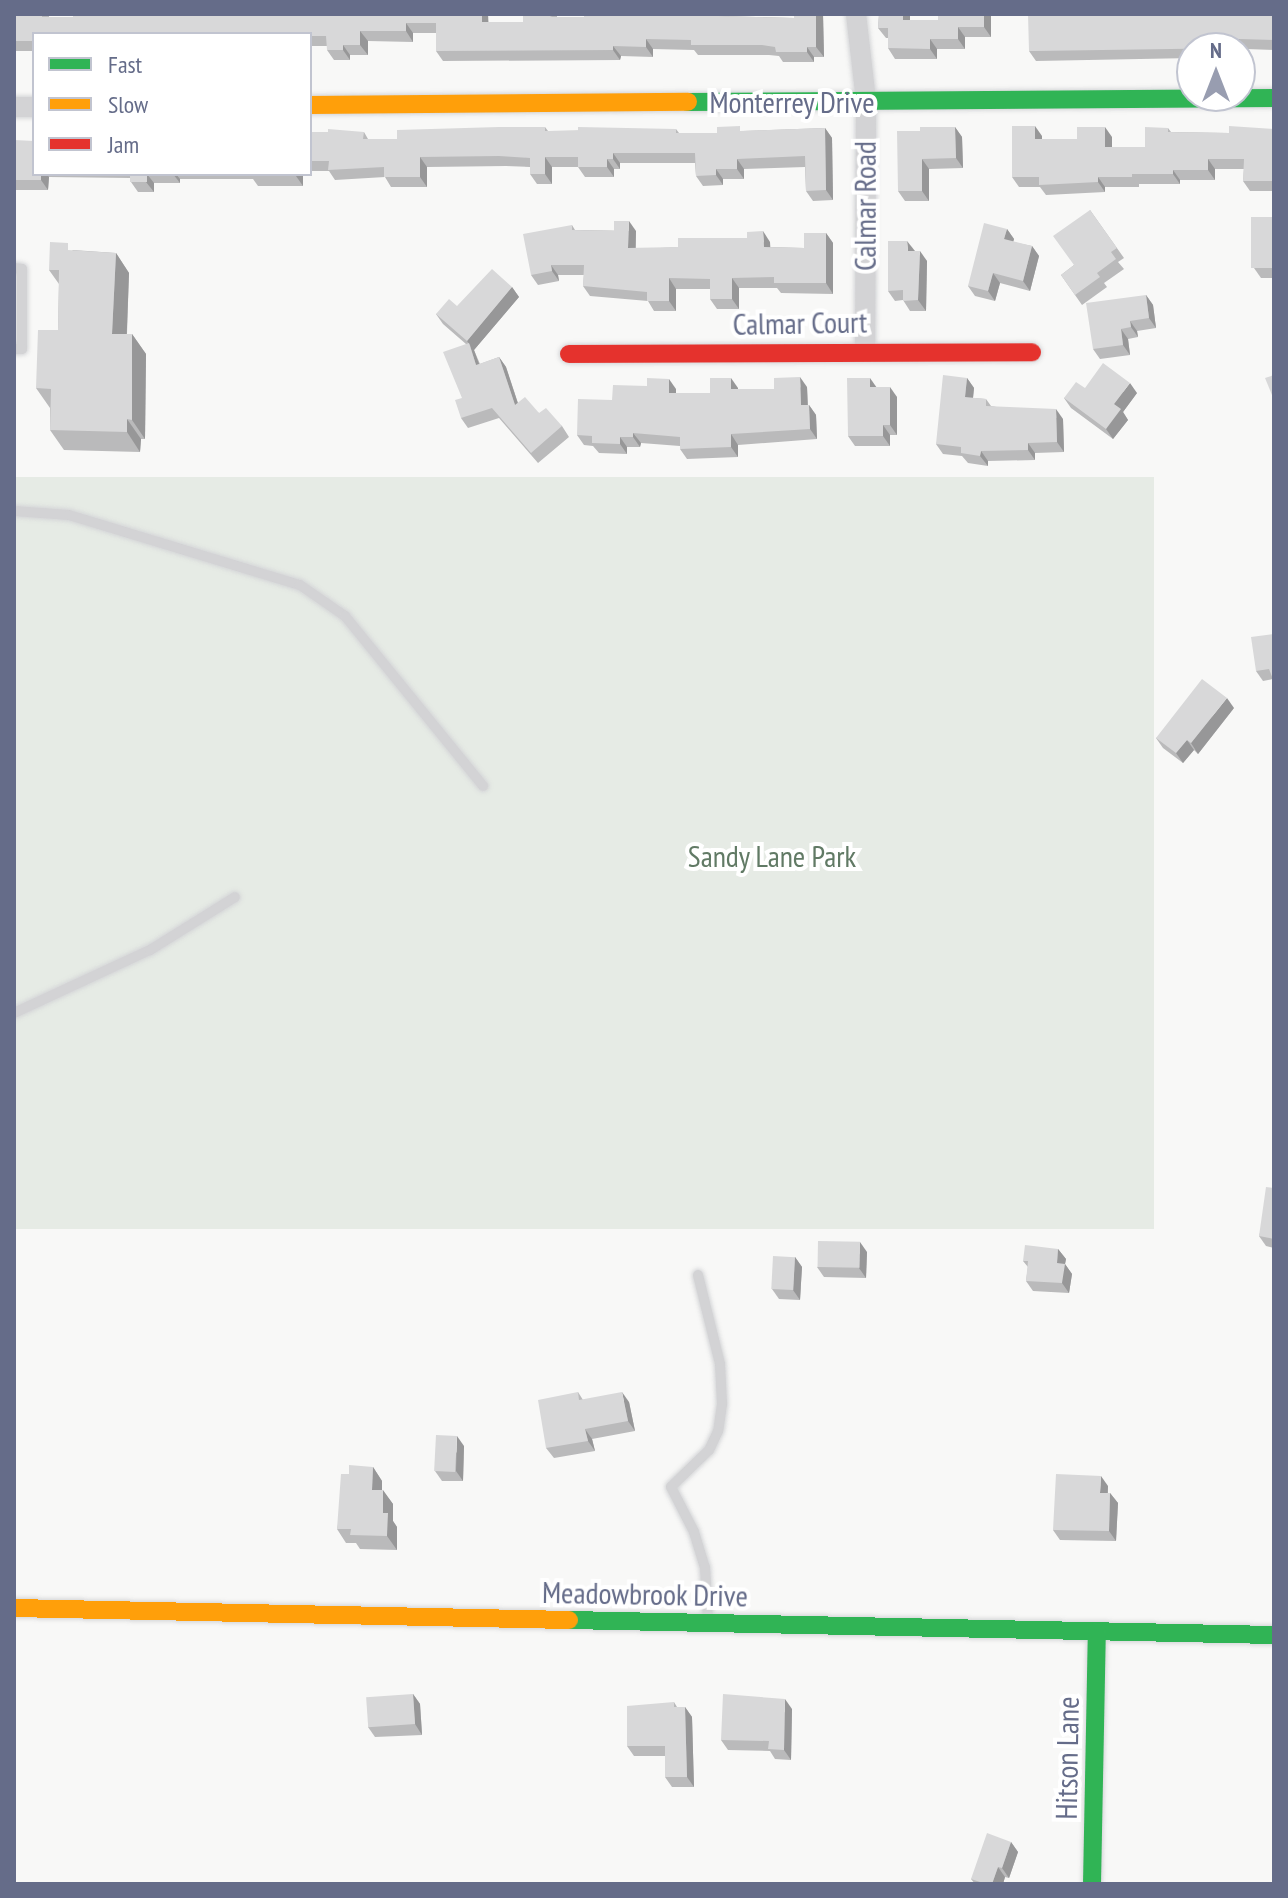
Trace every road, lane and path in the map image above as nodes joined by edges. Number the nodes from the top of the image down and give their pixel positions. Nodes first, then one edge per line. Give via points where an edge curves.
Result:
1 (856, 14) edge
2 (1274, 98) edge
3 (866, 101) junction
4 (312, 105) edge
5 (14, 268) edge
6 (14, 349) edge
7 (865, 350) junction
8 (1032, 352) dead end
9 (569, 354) dead end
10 (14, 511) edge
11 (483, 786) dead end
12 (235, 897) dead end
13 (14, 1013) edge
14 (698, 1275) dead end
15 (14, 1608) edge
16 (708, 1623) junction
17 (1097, 1632) junction
18 (1274, 1635) edge
19 (1092, 1884) edge

1 - 3 street, Calmar Road
2 - 3 street, Monterrey Drive
3 - 4 street, Monterrey Drive
3 - 7 street, Calmar Road
5 - 6 lane via 22,269 22,349
7 - 8 street, Calmar Court
7 - 9 street, Calmar Court
10 - 11 lane via 69,515 300,585 345,616
12 - 13 lane via 150,950
14 - 16 lane via 720,1364 722,1404 709,1450 671,1487 705,1567
15 - 16 street, Meadowbrook Drive
16 - 17 street, Meadowbrook Drive
17 - 18 street, Meadowbrook Drive
17 - 19 street, Hitson Lane

